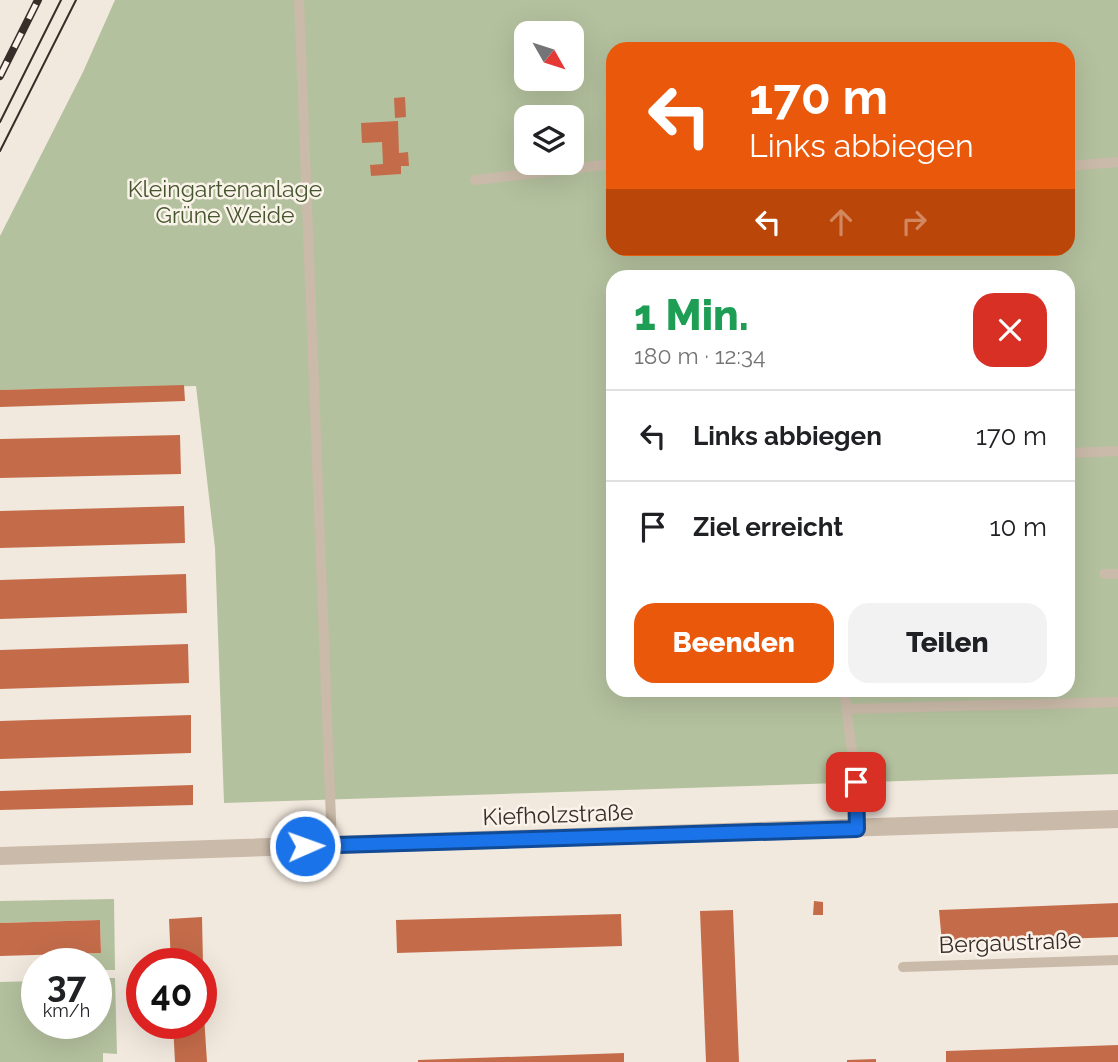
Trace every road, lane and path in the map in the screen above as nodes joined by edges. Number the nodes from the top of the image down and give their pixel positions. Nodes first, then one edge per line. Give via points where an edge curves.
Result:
1 (299, 0) edge
2 (1118, 162) edge
3 (606, 165) edge
4 (1075, 165) edge
5 (475, 180) dead end
6 (1118, 451) edge
7 (1075, 453) edge
8 (1104, 574) dead end
9 (1118, 574) edge
10 (845, 697) edge
11 (1118, 702) edge
12 (846, 709) junction
13 (1118, 819) edge
14 (857, 829) junction
15 (332, 845) junction
16 (0, 856) edge
17 (1118, 960) edge
18 (903, 967) dead end

1 - 15 lane
2 - 4 lane
3 - 5 lane
6 - 7 lane
8 - 9 lane
10 - 12 lane
11 - 12 lane
12 - 14 lane
13 - 14 street, Kiefholzstraße
14 - 15 street, Kiefholzstraße
15 - 16 street, Kiefholzstraße
17 - 18 lane, Bergaustraße

